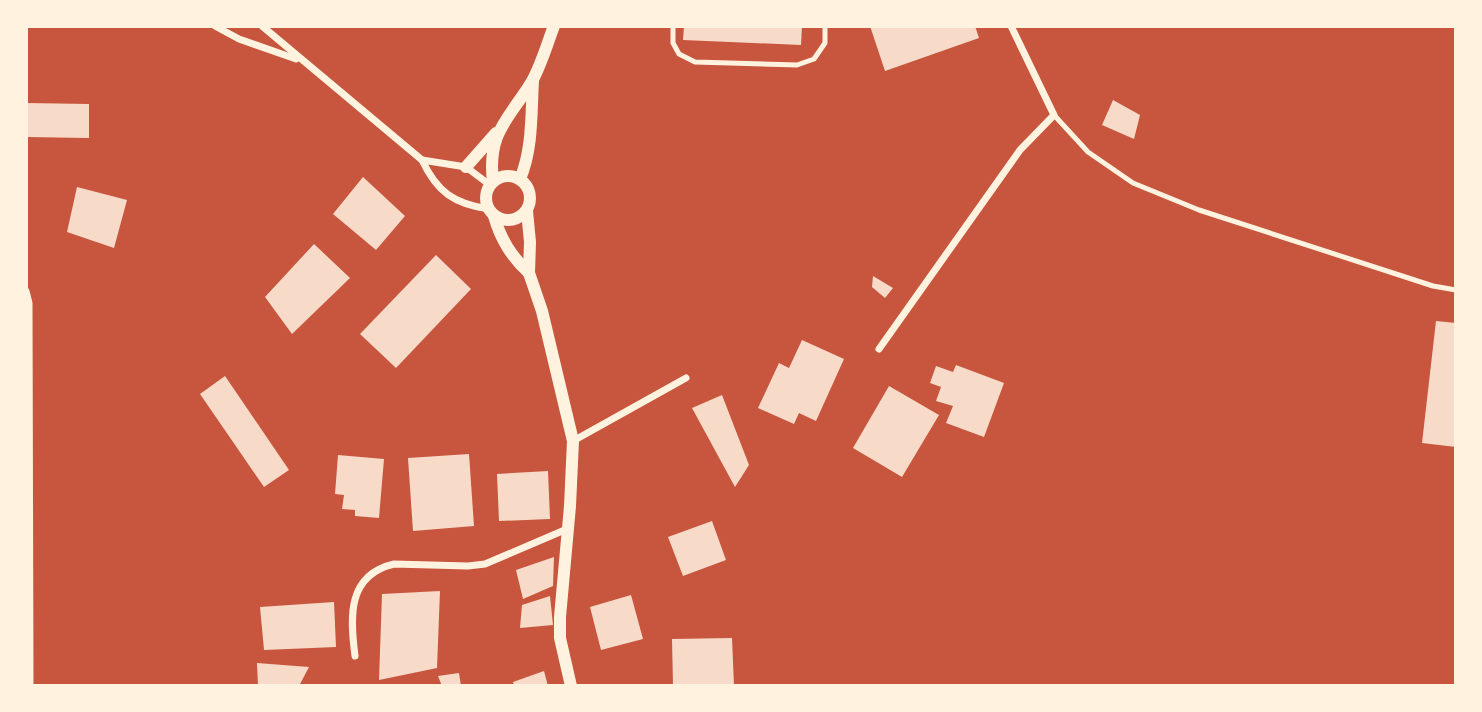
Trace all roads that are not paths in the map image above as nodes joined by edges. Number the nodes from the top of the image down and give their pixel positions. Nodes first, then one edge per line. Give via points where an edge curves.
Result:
1 (215, 26) edge
2 (262, 26) edge
3 (554, 26) edge
4 (673, 26) edge
5 (825, 26) edge
6 (1011, 26) edge
7 (300, 60) junction
8 (533, 80) junction
9 (1054, 114) junction
10 (498, 130) junction
11 (422, 160) junction
12 (466, 167) junction
13 (520, 179) junction
14 (492, 183) junction
15 (527, 211) junction
16 (492, 212) junction
17 (530, 273) junction
18 (1456, 290) edge
19 (26, 291) edge
20 (879, 349) dead end
21 (686, 378) dead end
22 (573, 442) junction
23 (567, 528) junction
24 (355, 656) dead end
25 (30, 686) edge
26 (571, 686) edge

1 - 7 street
2 - 7 street
3 - 8 street
4 - 5 lane via 673,43 679,54 695,62 797,65 814,59 825,43
6 - 9 street
7 - 11 street
8 - 10 street
8 - 13 street via 527,162
9 - 18 lane via 1088,152 1133,183 1199,210
9 - 20 street via 1020,150
10 - 12 street
10 - 14 street via 491,158
11 - 12 street
11 - 16 street via 441,190 471,207
12 - 14 street
13 - 14 street via 501,177
13 - 15 street via 530,193
14 - 16 street via 486,197
15 - 16 street via 508,221
15 - 17 street
16 - 17 street via 506,248
17 - 22 street
19 - 25 street
21 - 22 street
22 - 23 street
23 - 24 street via 485,564 383,566 360,583 354,601
23 - 26 street via 560,628

